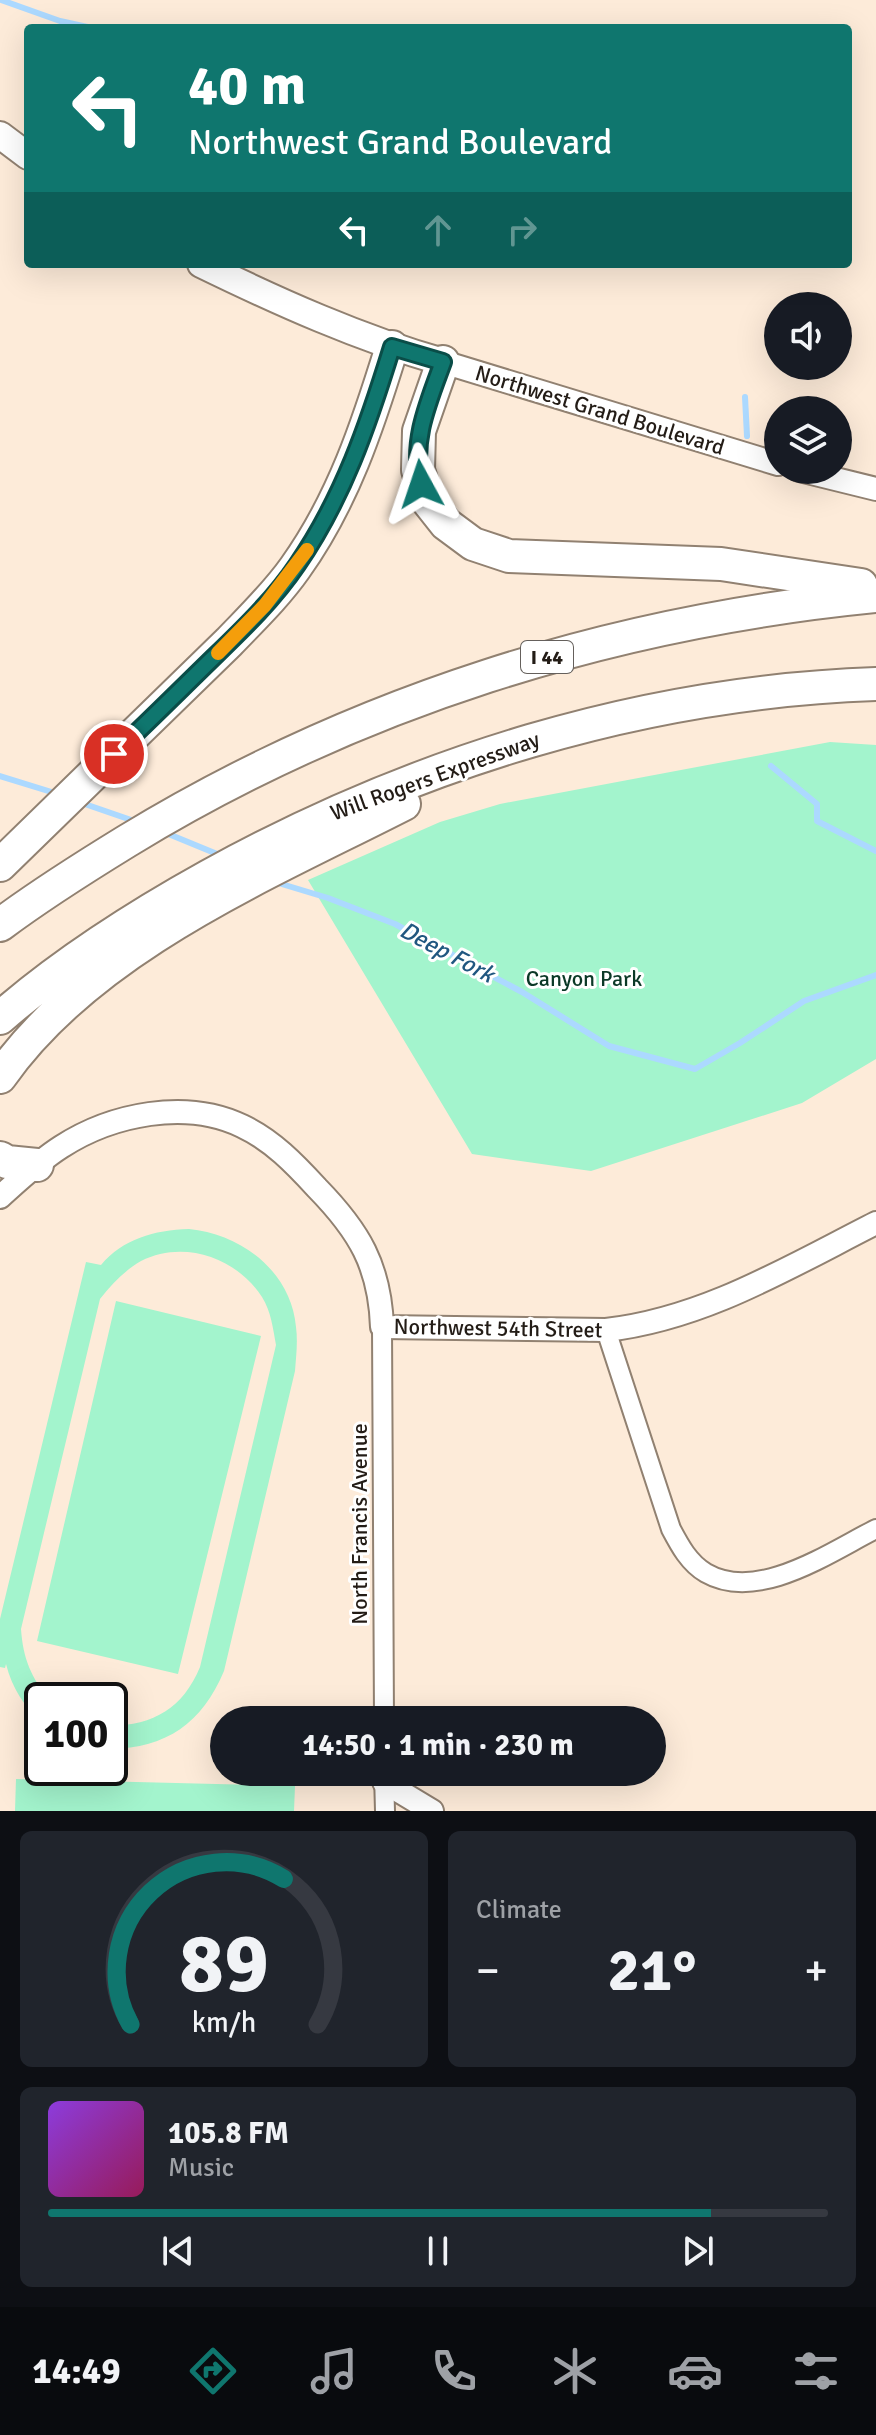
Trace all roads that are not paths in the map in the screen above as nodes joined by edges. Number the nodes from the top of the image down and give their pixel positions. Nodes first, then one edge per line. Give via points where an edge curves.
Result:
1 (0, 135) edge
2 (24, 153) edge
3 (209, 268) edge
4 (392, 347) junction
5 (443, 362) junction
6 (764, 460) edge
7 (852, 483) edge
8 (876, 489) edge
9 (876, 587) edge
10 (876, 596) edge
11 (876, 684) edge
12 (0, 865) edge
13 (152, 924) junction
14 (0, 925) edge
15 (0, 1018) edge
16 (0, 1077) edge
17 (0, 1158) edge
18 (37, 1165) junction
19 (0, 1197) edge
20 (876, 1223) edge
21 (382, 1327) junction
22 (606, 1330) junction
23 (876, 1529) edge
24 (384, 1706) edge
25 (384, 1786) edge
26 (397, 1786) edge
27 (385, 1811) edge
28 (432, 1811) edge

1 - 2 main road
3 - 4 main road, Northwest Grand Boulevard
4 - 5 main road, Northwest Grand Boulevard
4 - 12 highway via 344,484 295,568 265,605
5 - 6 street, Northwest Grand Boulevard
5 - 9 highway via 419,431 418,470 427,500 446,524 473,544 509,556 721,564
7 - 8 street
10 - 14 highway, I 44 via 716,616 563,652 404,704 235,779 67,878
11 - 13 highway, Will Rogers Expressway via 758,692 608,719 526,741 413,779
13 - 15 highway, Will Rogers Expressway via 28,994
13 - 16 highway via 38,1030
17 - 18 highway
18 - 19 street, Northwest 54th Street
18 - 21 street, Northwest 54th Street via 78,1137 143,1116 205,1115 243,1126 278,1149 350,1225 378,1283
20 - 22 street, Northwest 54th Street via 681,1316
21 - 22 street, Northwest 54th Street
21 - 24 street, North Francis Avenue
22 - 23 street via 671,1529 684,1554 707,1573 737,1582 762,1582
25 - 27 street
26 - 28 street

